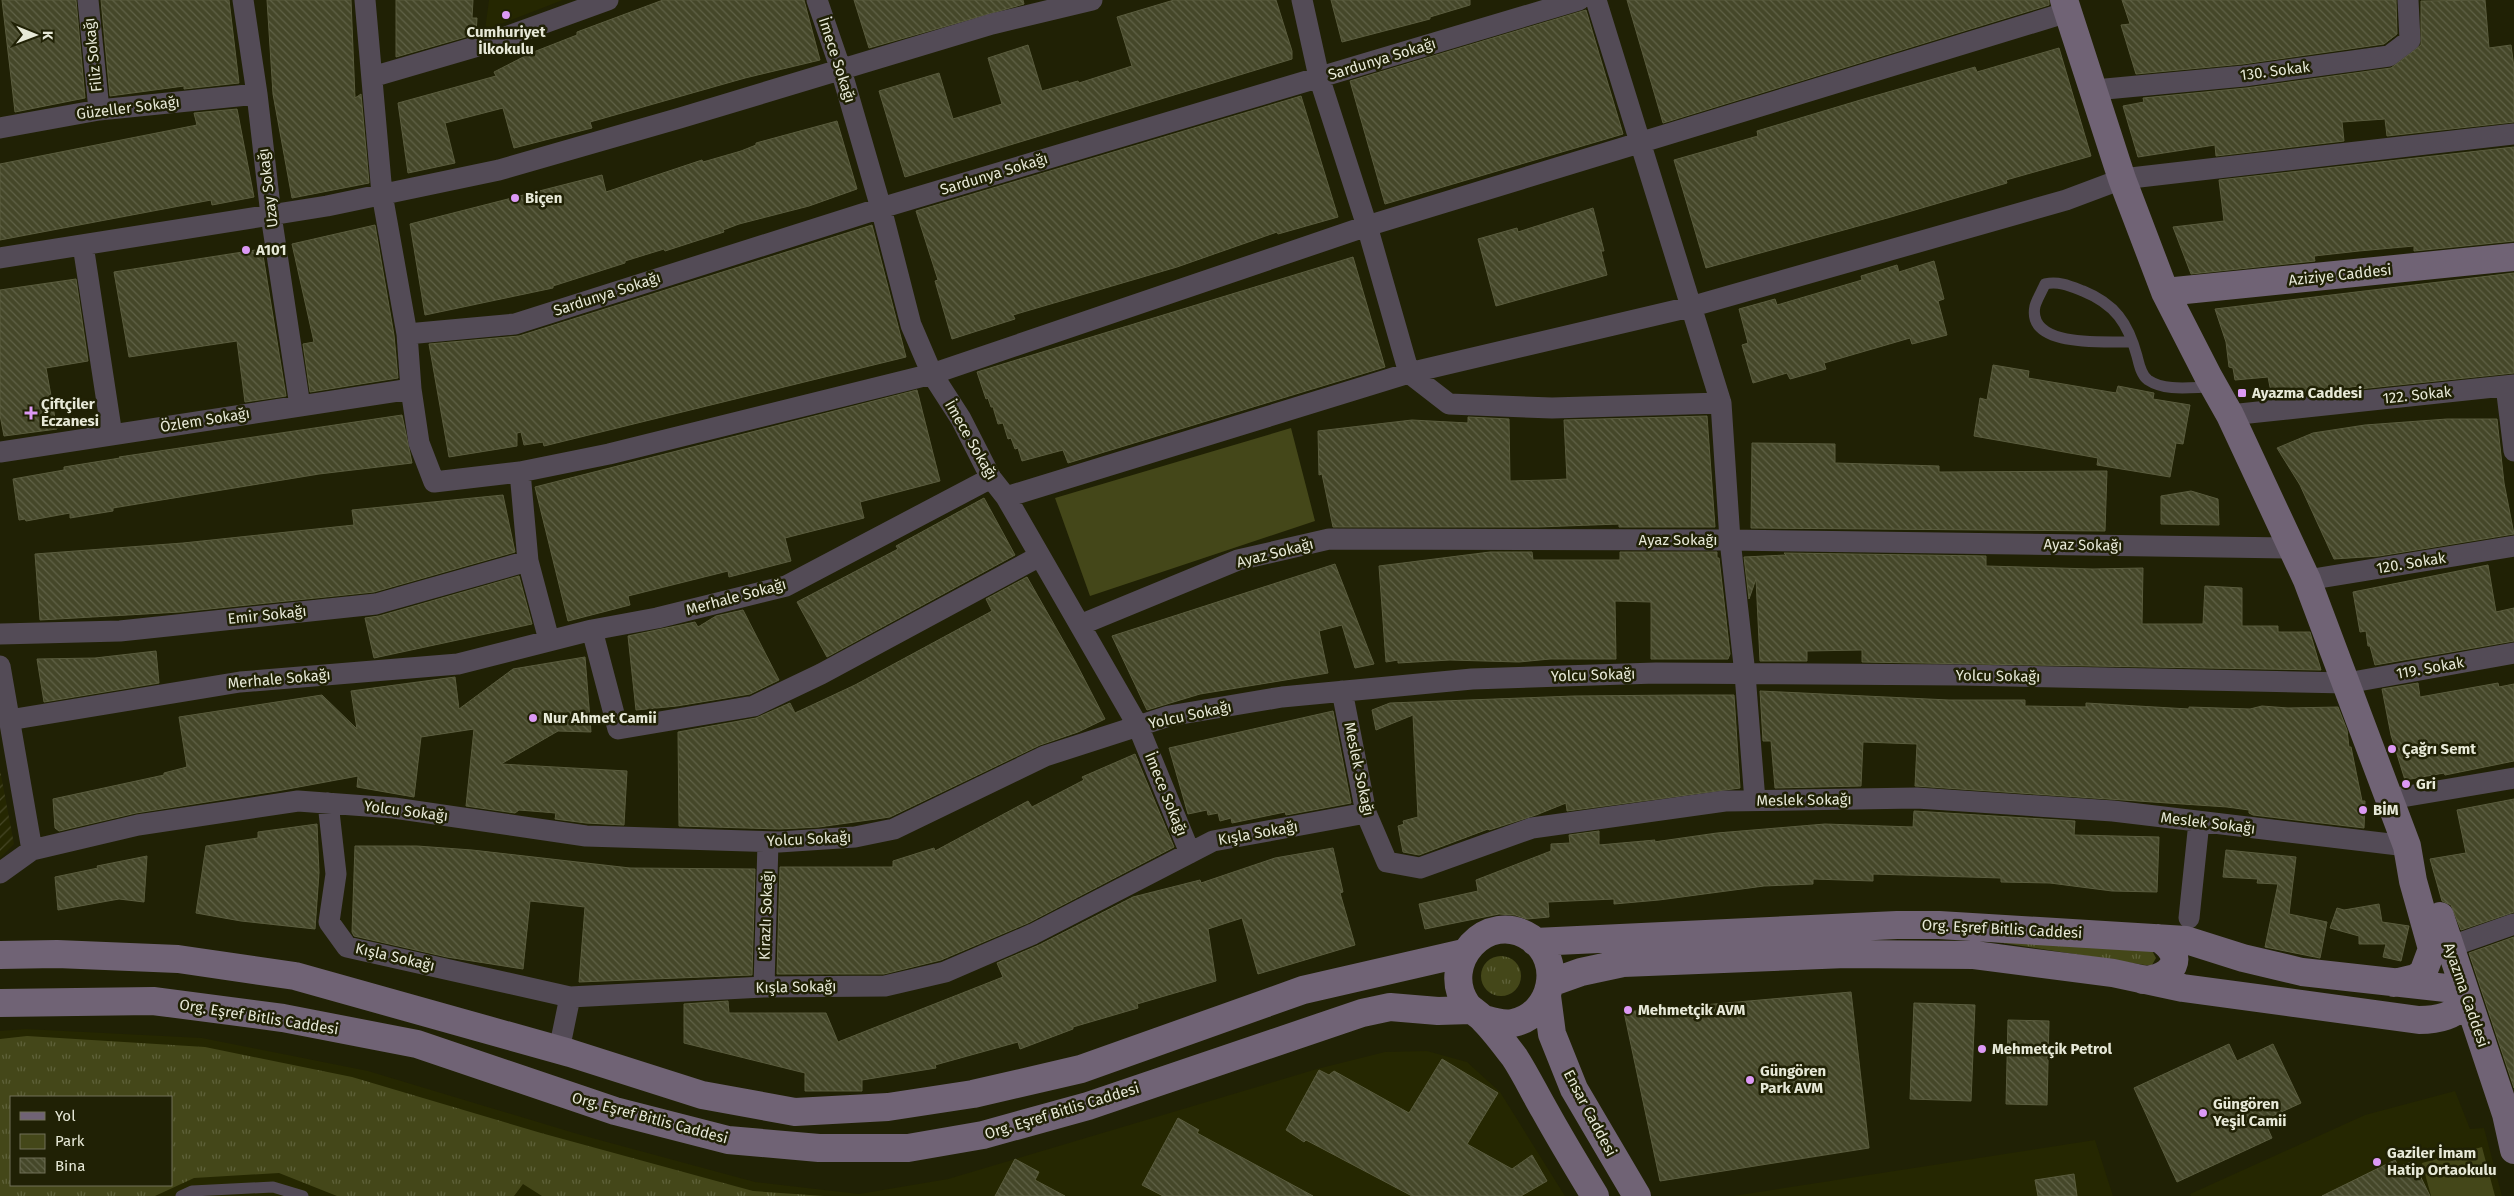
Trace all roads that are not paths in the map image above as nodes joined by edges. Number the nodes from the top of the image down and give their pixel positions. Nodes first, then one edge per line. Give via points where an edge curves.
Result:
1 (88, 0) edge
2 (243, 0) edge
3 (365, 0) edge
4 (608, 0) edge
5 (817, 0) edge
6 (1092, 0) edge
7 (1302, 0) edge
8 (1579, 0) edge
9 (1596, 0) edge
10 (2408, 0) edge
11 (2066, 6) edge
12 (841, 70) junction
13 (372, 77) junction
14 (1319, 77) junction
15 (2095, 90) junction
16 (257, 94) junction
17 (99, 110) junction
18 (0, 128) edge
19 (2514, 134) edge
20 (1640, 143) junction
21 (2122, 179) junction
22 (382, 194) junction
23 (882, 208) junction
24 (271, 215) junction
25 (1367, 226) junction
26 (83, 245) junction
27 (2514, 257) edge
28 (0, 258) edge
29 (2165, 292) junction
30 (1690, 307) junction
31 (407, 334) junction
32 (2132, 342) junction
33 (1409, 373) junction
34 (932, 374) junction
35 (2510, 386) edge
36 (2214, 387) junction
37 (411, 389) junction
38 (1721, 403) junction
39 (300, 406) junction
40 (2230, 415) junction
41 (112, 435) junction
42 (2514, 451) edge
43 (0, 452) edge
44 (520, 472) junction
45 (991, 478) junction
46 (1006, 497) junction
47 (1730, 540) junction
48 (2514, 546) edge
49 (2292, 548) junction
50 (1040, 556) junction
51 (528, 561) junction
52 (2307, 580) junction
53 (1080, 625) junction
54 (592, 630) junction
55 (0, 634) edge
56 (549, 640) junction
57 (2514, 654) edge
58 (0, 666) edge
59 (1745, 674) junction
60 (2346, 683) junction
61 (1342, 691) junction
62 (9, 720) junction
63 (1138, 726) junction
64 (2514, 778) edge
65 (2390, 799) junction
66 (1755, 801) junction
67 (328, 803) junction
68 (1366, 813) junction
69 (2199, 822) junction
70 (768, 842) junction
71 (2406, 846) junction
72 (32, 850) junction
73 (1190, 852) junction
74 (0, 873) edge
75 (2189, 918) dead end
76 (2514, 924) edge
77 (2158, 938) junction
78 (1535, 942) junction
79 (2449, 947) junction
80 (1464, 952) junction
81 (0, 955) edge
82 (2143, 980) junction
83 (2394, 983) junction
84 (764, 987) junction
85 (1548, 990) junction
86 (2466, 995) junction
87 (570, 997) junction
88 (0, 1003) edge
89 (1477, 1015) junction
90 (559, 1050) junction
91 (2510, 1113) edge
92 (2514, 1150) edge
93 (182, 1196) edge
94 (304, 1196) edge
95 (1595, 1196) edge
96 (1637, 1196) edge

1 - 17 street, Filiz Sokağı
2 - 16 street, Uzay Sokağı
3 - 13 street
4 - 13 street via 492,42
5 - 12 street, İmece Sokağı
6 - 12 street via 992,24
7 - 14 street
8 - 14 street, Sardunya Sokağı
9 - 20 street
10 - 15 street, 130. Sokak via 2410,40 2390,56 2244,76
11 - 15 street, Ayazma Caddesi
11 - 20 street
12 - 22 street via 499,170
12 - 23 street, İmece Sokağı
13 - 22 street
14 - 23 street, Sardunya Sokağı
14 - 25 street
15 - 21 street, Ayazma Caddesi
16 - 17 street, Güzeller Sokağı
16 - 24 street, Uzay Sokağı
17 - 18 street, Güzeller Sokağı
19 - 21 street
20 - 25 street
20 - 30 street
21 - 29 street, Ayazma Caddesi
21 - 30 street via 2066,200
22 - 24 street
22 - 31 street
23 - 31 street, Sardunya Sokağı via 515,324
23 - 34 street, İmece Sokağı via 912,325
24 - 26 street
24 - 39 street, Uzay Sokağı
25 - 33 street
25 - 34 street
26 - 28 street
26 - 41 street
27 - 29 street, Aziziye Caddesi
29 - 36 street, Ayazma Caddesi
30 - 33 street
30 - 38 street
31 - 37 street
32 - 32 lane via 2123,319 2096,297 2069,285 2046,284 2035,306 2035,318 2047,333 2074,341
32 - 36 lane via 2146,378 2158,385
33 - 38 street via 1449,404 1552,408
33 - 46 street
34 - 44 street via 609,454
34 - 45 street, İmece Sokağı via 961,419
35 - 40 street, 122. Sokak
35 - 42 street
36 - 40 street, Ayazma Caddesi
37 - 39 street, Özlem Sokağı
37 - 44 street via 419,443 434,482
38 - 47 street
39 - 41 street, Özlem Sokağı
40 - 49 street, Ayazma Caddesi
41 - 43 street, Özlem Sokağı
44 - 51 street
45 - 46 street, İmece Sokağı
45 - 54 street, Merhale Sokağı via 786,586 657,618
46 - 50 street, İmece Sokağı
47 - 49 street, Ayaz Sokağı
47 - 53 street, Ayaz Sokağı via 1329,540 1238,560
47 - 59 street
48 - 52 street, 120. Sokak
49 - 52 street, Ayazma Caddesi
50 - 53 street, İmece Sokağı
50 - 54 street via 821,674 754,706 618,729
51 - 55 street, Emir Sokağı via 376,604 120,631
51 - 56 street
52 - 60 street, Ayazma Caddesi
53 - 63 street, İmece Sokağı
54 - 56 street, Merhale Sokağı
56 - 62 street, Merhale Sokağı via 458,664 240,682
57 - 60 street, 119. Sokak
58 - 62 street
59 - 60 street, Yolcu Sokağı
59 - 61 street, Yolcu Sokağı via 1656,673 1472,679
59 - 66 street
60 - 65 street, Ayazma Caddesi
61 - 63 street, Yolcu Sokağı via 1282,697 1170,716
61 - 68 street, Meslek Sokağı
62 - 72 street
63 - 70 street, Yolcu Sokağı via 1045,756 894,829 854,837
63 - 73 street, İmece Sokağı
64 - 65 street
65 - 71 street, Ayazma Caddesi
66 - 68 street, Meslek Sokağı via 1725,801 1532,828 1420,868 1387,862
66 - 69 street, Meslek Sokağı via 1918,798 2113,811
67 - 70 street, Yolcu Sokağı via 394,808 586,836
67 - 72 street, Yolcu Sokağı via 298,801 138,825
67 - 87 street, Kışla Sokağı via 336,874 329,922 347,946
68 - 73 street, Kışla Sokağı via 1213,840
69 - 71 street, Meslek Sokağı
69 - 75 street
70 - 84 street, Kirazlı Sokağı
71 - 79 street, Ayazma Caddesi via 2426,871
71 - 83 street, Ayazma Caddesi via 2432,949 2423,973
72 - 74 street
73 - 84 street, Kışla Sokağı via 1033,934 945,972 885,986
76 - 79 street
77 - 78 street, Org. Eşref Bitlis Caddesi via 1897,925
77 - 82 street via 2169,944 2173,952 2173,967 2167,975
77 - 83 street, Org. Eşref Bitlis Caddesi via 2186,940 2302,972
78 - 80 street via 1517,931 1502,929 1474,940
78 - 85 street via 1549,963
79 - 86 street, Ayazma Caddesi
80 - 89 street via 1458,967 1458,982 1462,998
80 - 90 street via 1303,990 1081,1069 973,1094 888,1107 795,1112 702,1095
81 - 90 street via 178,958 295,976
82 - 85 street, Org. Eşref Bitlis Caddesi via 2114,973 1974,955 1846,954 1623,963 1581,972
82 - 86 street, Org. Eşref Bitlis Caddesi via 2419,1020 2433,1020 2457,1012
83 - 86 street, Org. Eşref Bitlis Caddesi
84 - 87 street, Kışla Sokağı
85 - 89 street, Org. Eşref Bitlis Caddesi via 1540,1006 1528,1017 1514,1023 1498,1023
85 - 96 street, Ensar Caddesi via 1552,1034 1574,1089
86 - 91 street, Ayazma Caddesi
87 - 90 street
88 - 89 street, Org. Eşref Bitlis Caddesi via 153,1001 283,1018 417,1044 615,1111 728,1140 819,1148 908,1148 983,1135 1088,1106 1362,1013 1390,1007
89 - 95 street via 1516,1060
91 - 92 street, Ayazma Caddesi
93 - 94 lane via 192,1191 273,1187

